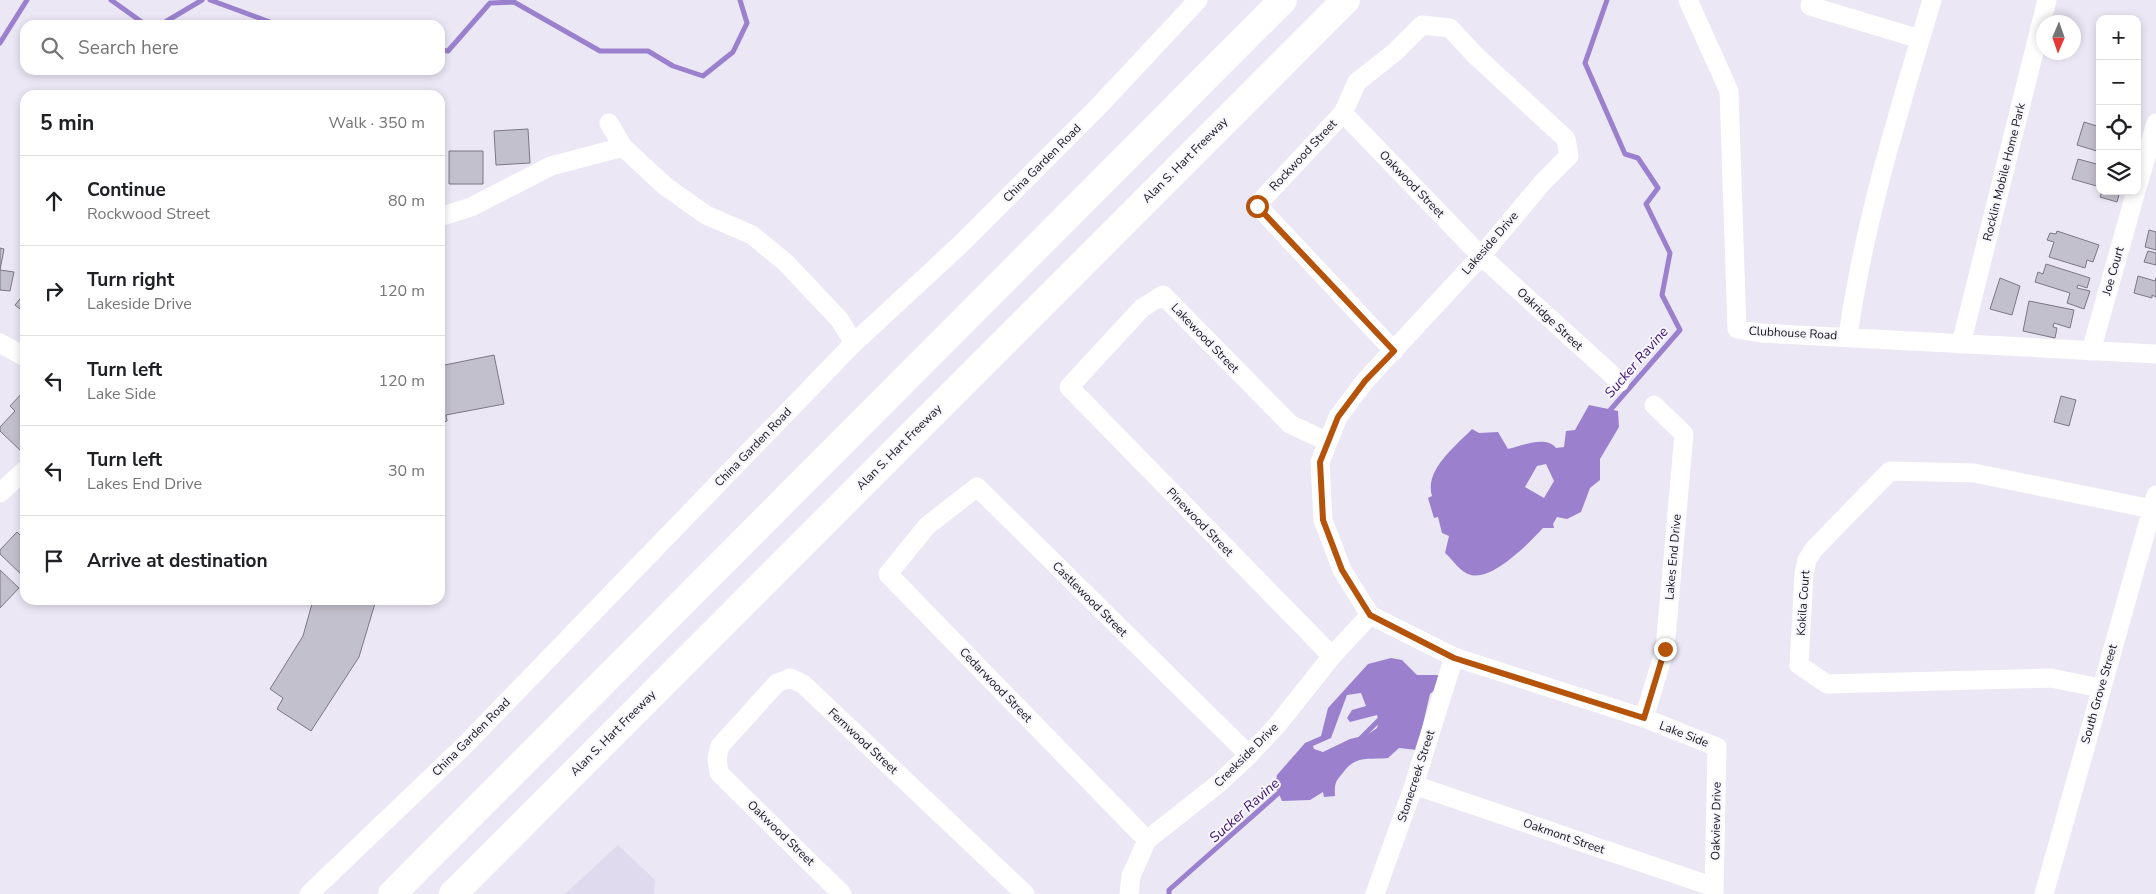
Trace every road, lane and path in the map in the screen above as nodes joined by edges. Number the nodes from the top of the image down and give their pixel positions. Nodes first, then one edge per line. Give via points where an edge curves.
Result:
1 (1198, 0) edge
2 (1283, 0) edge
3 (1346, 0) edge
4 (1688, 0) edge
5 (1812, 0) edge
6 (1932, 0) edge
7 (2046, 0) edge
8 (1920, 39) junction
9 (1343, 113) junction
10 (609, 123) dead end
11 (2156, 123) edge
12 (623, 147) junction
13 (2141, 176) edge
14 (2136, 195) edge
15 (445, 215) edge
16 (1481, 256) junction
17 (1848, 336) junction
18 (0, 343) edge
19 (854, 343) junction
20 (1961, 344) junction
21 (1394, 351) junction
22 (2091, 351) junction
23 (20, 354) edge
24 (2156, 354) edge
25 (1620, 382) dead end
26 (1069, 387) joint
27 (1654, 405) dead end
28 (1328, 442) junction
29 (20, 475) edge
30 (0, 493) edge
31 (2154, 502) edge
32 (927, 526) joint
33 (1370, 615) junction
34 (1332, 656) junction
35 (1454, 658) junction
36 (2100, 688) junction
37 (1644, 718) junction
38 (1717, 747) joint
39 (1248, 755) junction
40 (719, 773) joint
41 (1414, 784) junction
42 (1147, 840) junction
43 (492, 855) junction
44 (396, 889) edge
45 (1714, 891) edge
46 (309, 894) edge
47 (453, 894) edge
48 (467, 894) edge
49 (842, 894) edge
50 (1024, 894) edge
51 (1129, 894) edge
52 (1375, 894) edge
53 (2044, 894) edge

1 - 19 street, China Garden Road via 962,243
2 - 44 highway
3 - 43 highway, Alan S. Hart Freeway
4 - 17 street, Clubhouse Road via 1729,91 1737,329
5 - 8 street via 1810,6
6 - 8 street
7 - 20 street, Rocklin Mobile Home Park
8 - 17 street via 1870,220 1855,284
9 - 16 street, Oakwood Street
9 - 16 street, Lakeside Drive via 1357,82 1422,25 1450,28 1566,139 1569,156 1542,182
9 - 21 street, Rockwood Street via 1257,206
10 - 12 street
11 - 13 street, Joe Court
12 - 15 street via 551,166 471,207
12 - 19 street via 665,186 706,215 752,235 785,262 839,319
14 - 22 street, Joe Court
16 - 21 street, Lakeside Drive
16 - 25 street, Oakridge Street
17 - 20 street, Clubhouse Road
18 - 23 street
19 - 46 street, China Garden Road via 466,744
20 - 22 street, Clubhouse Road
21 - 28 street, Lakeside Drive via 1365,381 1338,417
22 - 24 street, Clubhouse Road
26 - 28 street, Lakewood Street via 1142,308 1163,294 1290,424
26 - 34 street, Pinewood Street
27 - 37 street, Lakes End Drive via 1684,434 1665,649
28 - 33 street, Lakeside Drive via 1320,462 1323,520 1342,570
29 - 30 street
31 - 36 street, South Grove Street
31 - 36 street, Kokila Court via 1974,473 1890,471 1814,548 1807,560 1799,665 1827,684 2051,678
32 - 39 street, Castlewood Street via 977,487
32 - 42 street, Cedarwood Street via 888,574
33 - 34 street, Creekside Drive
33 - 35 street, Lake Side
34 - 39 street, Creekside Drive via 1278,724
35 - 37 street, Lake Side
35 - 41 street, Stonecreek Street
36 - 53 street, South Grove Street
37 - 38 street, Lake Side
38 - 45 street, Oakview Drive
39 - 42 street, Creekside Drive via 1218,784
40 - 49 street, Oakwood Street
40 - 50 street, Fernwood Street via 717,759 720,746 777,683 790,678 802,684
41 - 45 street, Oakmont Street
41 - 52 street, Stonecreek Street
42 - 51 street, Creekside Drive via 1131,876
43 - 47 highway, Alan S. Hart Freeway
43 - 48 highway

